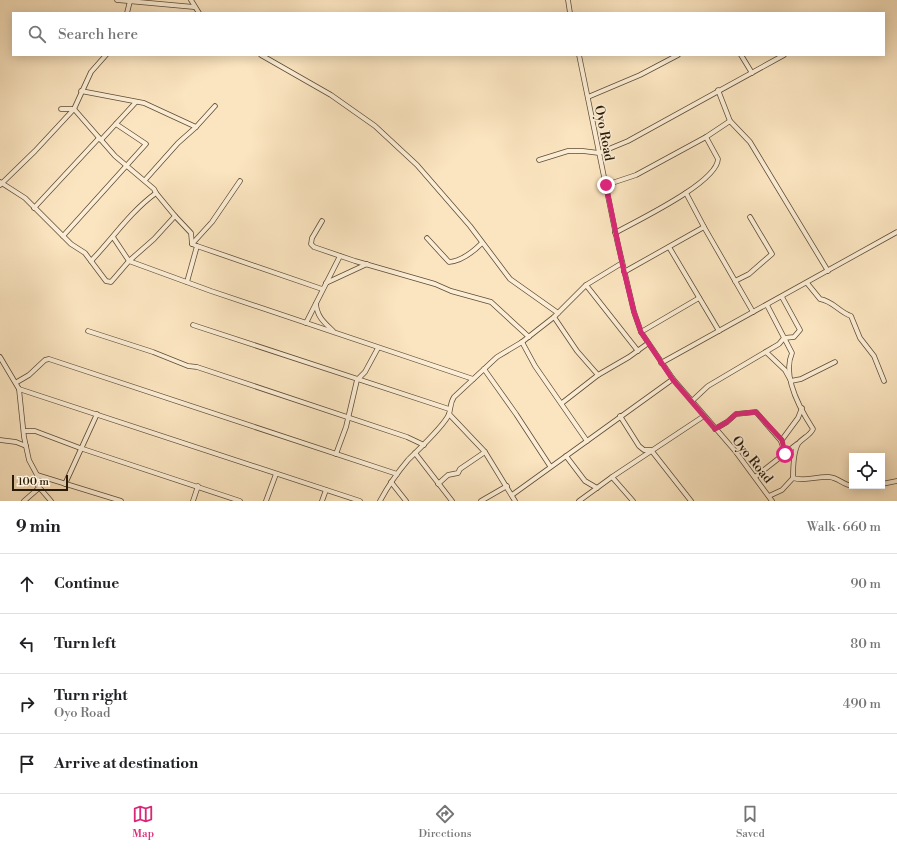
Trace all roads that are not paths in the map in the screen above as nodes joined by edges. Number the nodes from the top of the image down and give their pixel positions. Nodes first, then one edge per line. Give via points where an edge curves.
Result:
1 (117, 0) edge
2 (191, 0) edge
3 (568, 0) edge
4 (130, 1) edge
5 (137, 1) edge
6 (194, 7) junction
7 (127, 12) edge
8 (198, 12) edge
9 (570, 12) edge
10 (105, 56) edge
11 (263, 56) edge
12 (579, 56) edge
13 (676, 56) edge
14 (742, 56) edge
15 (782, 56) edge
16 (752, 73) junction
17 (718, 90) junction
18 (81, 91) junction
19 (588, 97) junction
20 (136, 102) junction
21 (215, 106) dead end
22 (61, 109) dead end
23 (74, 109) junction
24 (730, 121) junction
25 (116, 124) junction
26 (196, 127) junction
27 (706, 137) junction
28 (100, 139) junction
29 (599, 153) junction
30 (539, 160) dead end
31 (127, 166) junction
32 (144, 180) junction
33 (240, 181) dead end
34 (1, 183) edge
35 (606, 185) junction
36 (156, 193) junction
37 (686, 193) junction
38 (34, 208) junction
39 (175, 216) junction
40 (750, 217) dead end
41 (322, 221) dead end
42 (704, 227) junction
43 (897, 232) edge
44 (615, 233) junction
45 (63, 236) junction
46 (113, 237) junction
47 (427, 238) dead end
48 (482, 243) junction
49 (192, 244) junction
50 (197, 246) junction
51 (669, 247) junction
52 (340, 256) junction
53 (91, 261) junction
54 (129, 261) junction
55 (622, 263) junction
56 (367, 264) junction
57 (828, 271) junction
58 (624, 272) junction
59 (735, 281) junction
60 (187, 282) junction
61 (807, 282) junction
62 (326, 283) junction
63 (586, 285) junction
64 (322, 289) junction
65 (782, 297) junction
66 (699, 298) junction
67 (316, 304) junction
68 (767, 305) junction
69 (753, 312) junction
70 (558, 313) junction
71 (554, 317) junction
72 (306, 323) junction
73 (193, 325) dead end
74 (88, 331) dead end
75 (719, 331) junction
76 (641, 332) junction
77 (335, 333) junction
78 (529, 337) junction
79 (784, 338) junction
80 (522, 342) junction
81 (648, 344) junction
82 (378, 348) junction
83 (638, 351) junction
84 (766, 352) junction
85 (0, 357) edge
86 (835, 362) dead end
87 (661, 363) junction
88 (484, 369) junction
89 (598, 375) junction
90 (473, 379) junction
91 (357, 380) junction
92 (673, 380) junction
93 (791, 381) junction
94 (884, 381) dead end
95 (16, 382) junction
96 (19, 389) junction
97 (692, 401) junction
98 (562, 404) junction
99 (802, 408) junction
100 (449, 412) junction
101 (97, 414) junction
102 (620, 416) junction
103 (704, 416) junction
104 (348, 418) junction
105 (715, 429) junction
106 (24, 431) junction
107 (0, 440) edge
108 (782, 440) junction
109 (587, 441) junction
110 (799, 443) junction
111 (26, 446) junction
112 (424, 446) junction
113 (80, 448) junction
114 (651, 450) junction
115 (485, 452) junction
116 (415, 453) junction
117 (336, 454) junction
118 (785, 454) junction
119 (566, 456) junction
120 (550, 466) junction
121 (276, 474) junction
122 (397, 474) junction
123 (37, 475) junction
124 (612, 477) junction
125 (755, 477) junction
126 (793, 478) junction
127 (897, 481) edge
128 (391, 482) junction
129 (885, 483) edge
130 (65, 484) junction
131 (438, 484) junction
132 (198, 486) junction
133 (507, 486) junction
134 (849, 486) edge
135 (39, 488) junction
136 (597, 488) junction
137 (326, 490) junction
138 (512, 495) junction
139 (769, 496) junction
140 (24, 501) edge
141 (51, 501) edge
142 (121, 501) edge
143 (193, 501) edge
144 (240, 501) edge
145 (266, 501) edge
146 (322, 501) edge
147 (360, 501) edge
148 (380, 501) edge
149 (406, 501) edge
150 (452, 501) edge
151 (481, 501) edge
152 (515, 501) edge
153 (580, 501) edge
154 (633, 501) edge
155 (691, 501) edge
156 (772, 501) edge

1 - 4 street
2 - 6 street
3 - 9 street
4 - 5 street
4 - 7 street
5 - 6 street
6 - 8 street
10 - 18 street via 91,72
11 - 48 street via 331,95 375,126 418,165
12 - 19 street, Oyo Road
13 - 19 street
14 - 16 street
15 - 16 street
16 - 17 street
17 - 24 street
17 - 29 street via 662,124
18 - 20 street
18 - 23 street
19 - 29 street, Oyo Road
20 - 25 street
20 - 26 street via 153,106
21 - 26 street
22 - 23 street
23 - 28 street
23 - 34 street
24 - 27 street
24 - 57 street via 750,142
25 - 28 street
25 - 31 street via 146,144
26 - 32 street
27 - 35 street via 636,175
27 - 37 street via 718,162 708,178
28 - 31 street
28 - 38 street
29 - 30 street via 568,151
29 - 35 street, Oyo Road
31 - 32 street
31 - 45 street
32 - 36 street
33 - 49 street via 212,222
34 - 38 street via 25,198
35 - 44 street, Oyo Road
36 - 39 street
36 - 46 street via 129,216
37 - 42 street
37 - 44 street
38 - 45 street
39 - 49 street via 191,233
39 - 54 street
40 - 59 street via 772,254 748,274
41 - 52 street via 311,244
42 - 51 street
42 - 59 street
43 - 57 street
44 - 55 street, Oyo Road
45 - 53 street
46 - 53 street
46 - 54 street
47 - 48 street via 449,262 467,256
48 - 70 street via 510,279
49 - 50 street
50 - 60 street
50 - 64 street
51 - 58 street
51 - 66 street
52 - 56 street
52 - 62 street
53 - 54 street via 106,281 111,282
54 - 60 street
55 - 58 street, Oyo Road
55 - 63 street
56 - 62 street
56 - 78 street via 491,302
57 - 61 street
58 - 76 street, Oyo Road
59 - 69 street
60 - 72 street
61 - 65 street
61 - 94 street via 820,299 828,300 842,313 851,316 860,338 874,356
62 - 64 street
63 - 70 street
63 - 83 street
64 - 67 street
65 - 68 street
65 - 79 street via 800,330 794,337
66 - 75 street
66 - 76 street
67 - 72 street
67 - 77 street via 316,312
68 - 69 street
68 - 79 street
69 - 75 street
70 - 71 street
71 - 78 street
71 - 89 street via 577,351
72 - 77 street
73 - 91 street
74 - 104 street
75 - 87 street
76 - 81 street, Oyo Road
77 - 82 street
78 - 80 street
79 - 84 street via 780,344
79 - 93 street via 792,353 788,362
80 - 88 street
80 - 98 street via 535,366
81 - 83 street
81 - 87 street, Oyo Road
82 - 90 street
82 - 91 street via 365,372
83 - 89 street
84 - 93 street via 785,370
84 - 97 street via 708,386
85 - 95 street
86 - 93 street via 801,379
87 - 92 street, Oyo Road
88 - 90 street
88 - 120 street
89 - 98 street
90 - 100 street via 454,397
91 - 100 street
91 - 104 street
92 - 97 street, Oyo Road
92 - 102 street
93 - 99 street
95 - 96 street
95 - 117 street via 29,375 44,360 49,359
96 - 101 street
96 - 106 street
97 - 103 street, Oyo Road
98 - 109 street
99 - 108 street
99 - 110 street via 813,429 811,434
100 - 112 street
100 - 115 street
101 - 113 street
101 - 121 street
102 - 109 street
102 - 114 street via 639,446 644,450
103 - 105 street, Oyo Road
103 - 114 street
104 - 112 street via 407,437
104 - 117 street
105 - 108 street via 736,414 756,412
105 - 125 street, Oyo Road
106 - 111 street
106 - 113 street via 35,431
107 - 111 street
108 - 118 street
109 - 119 street
110 - 118 street
110 - 126 street via 795,453
111 - 123 street via 29,460
112 - 116 street
113 - 130 street
113 - 132 street
114 - 124 street
114 - 155 street
115 - 131 street via 458,473 448,475
115 - 133 street
116 - 122 street
116 - 131 street
117 - 122 street
118 - 125 street
119 - 120 street
119 - 136 street via 586,481
120 - 138 street
121 - 137 street
121 - 145 street
122 - 128 street
123 - 130 street
123 - 135 street
124 - 136 street
124 - 154 street
125 - 139 street, Oyo Road
126 - 134 street via 801,480 828,477
126 - 139 street via 782,490
127 - 129 street
128 - 148 street
128 - 149 street
130 - 142 street
131 - 150 street
132 - 143 street
132 - 144 street
133 - 138 street
133 - 151 street
135 - 140 street
135 - 141 street
136 - 153 street
137 - 146 street
137 - 147 street
138 - 152 street
139 - 156 street, Oyo Road

